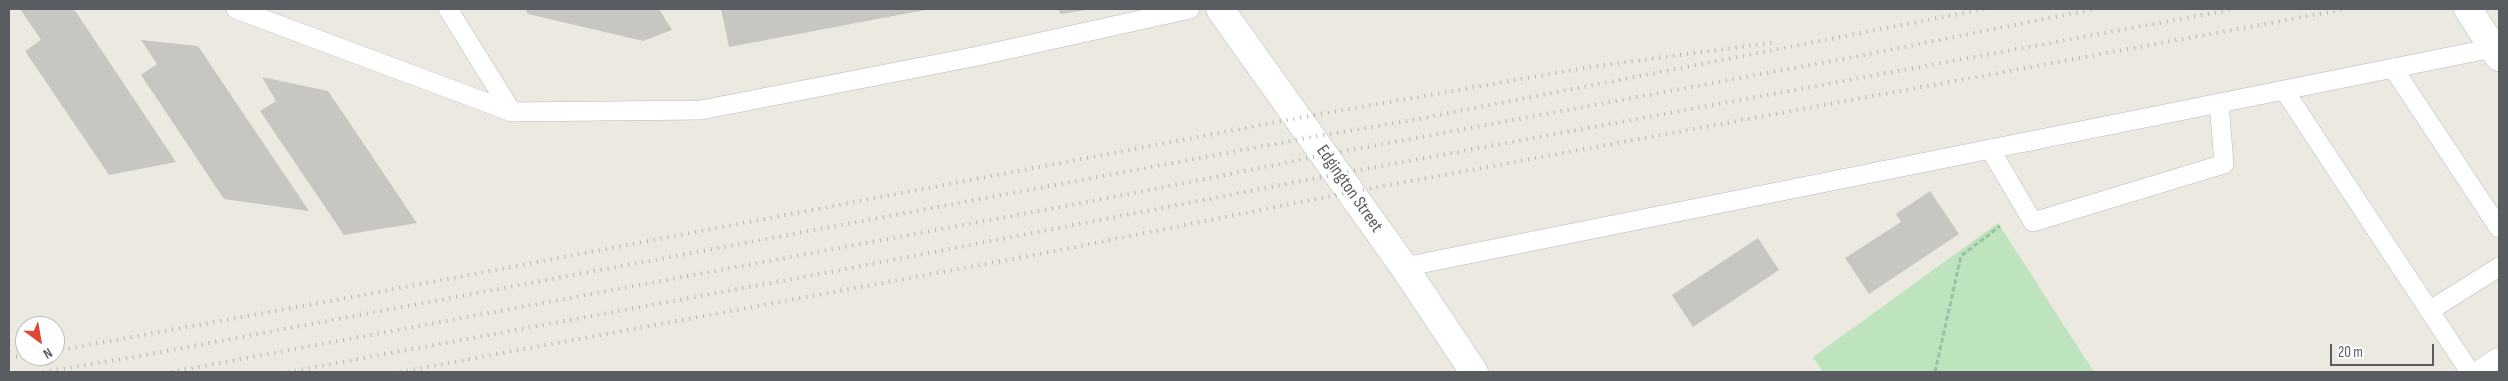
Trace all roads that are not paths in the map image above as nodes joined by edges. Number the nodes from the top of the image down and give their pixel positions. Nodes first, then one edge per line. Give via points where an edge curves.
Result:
1 (236, 9) edge
2 (448, 9) edge
3 (1190, 9) edge
4 (1220, 9) edge
5 (2468, 9) edge
6 (2496, 52) edge
7 (2393, 68) junction
8 (2284, 90) junction
9 (2219, 103) junction
10 (512, 112) junction
11 (1990, 149) junction
12 (2499, 228) edge
13 (1404, 267) junction
14 (2499, 267) edge
15 (2429, 311) junction
16 (2499, 362) edge
17 (1474, 372) edge
18 (2470, 372) edge
19 (2484, 372) edge

1 - 10 lane
2 - 10 lane
3 - 10 lane via 978,56 701,110
4 - 13 street, Edgington Street
5 - 6 street
6 - 7 lane
7 - 8 lane
7 - 12 lane
8 - 9 lane
8 - 15 lane
9 - 11 lane
9 - 11 lane via 2224,164 2032,222
11 - 13 lane
13 - 17 street, Edgington Street
14 - 15 lane
15 - 18 lane
16 - 19 street

